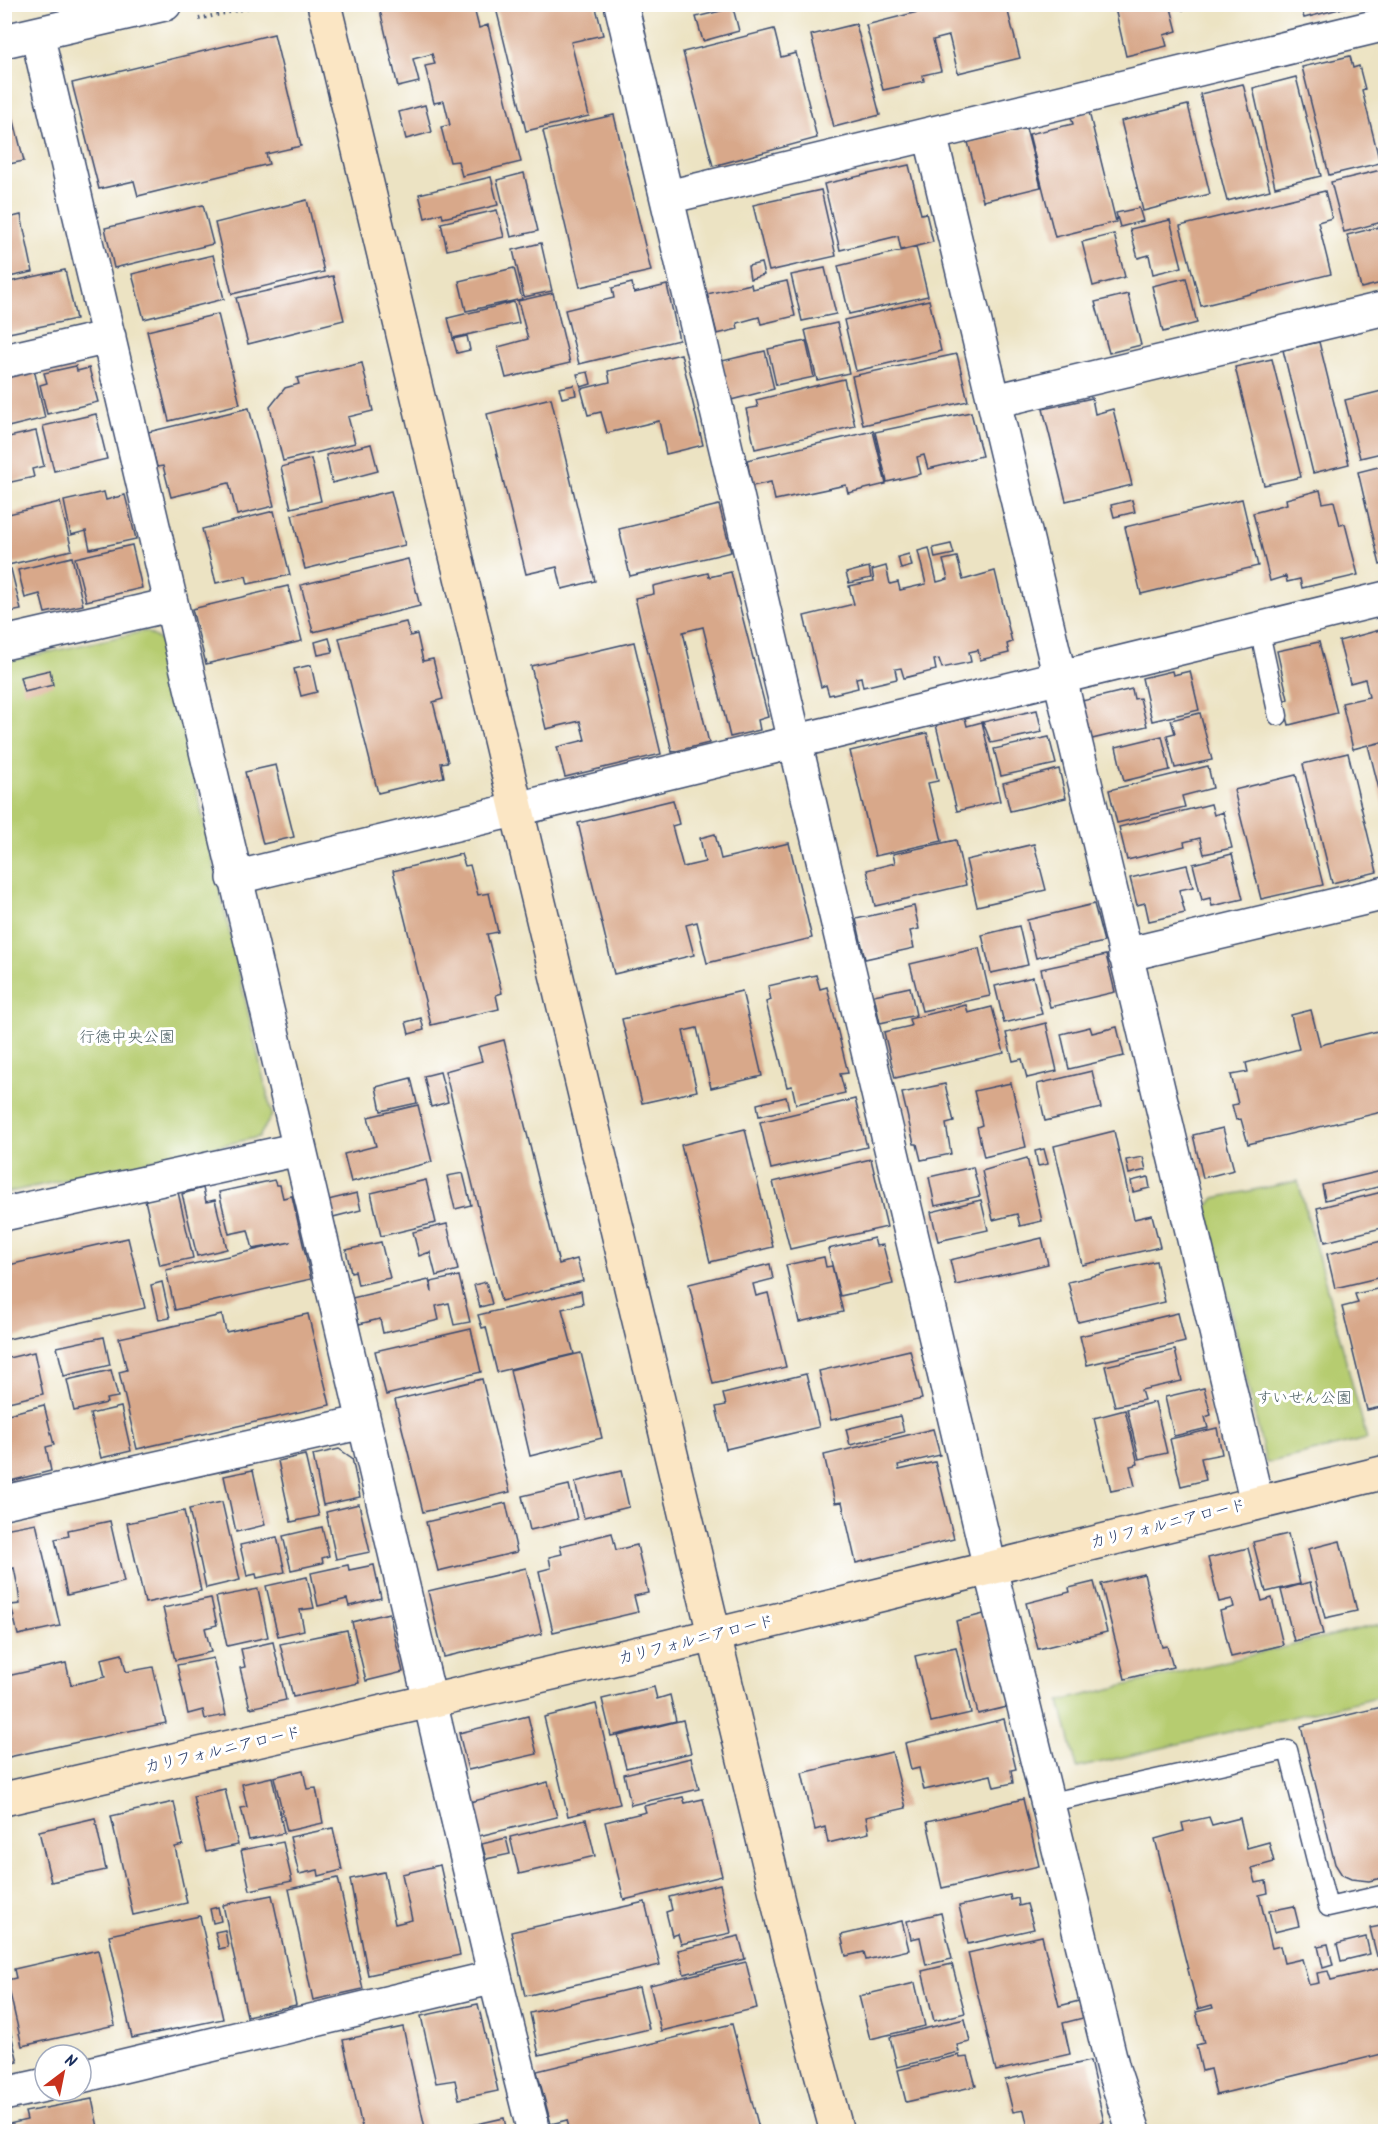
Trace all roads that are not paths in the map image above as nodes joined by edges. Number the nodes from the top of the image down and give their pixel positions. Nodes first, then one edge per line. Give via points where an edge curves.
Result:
1 (165, 4) edge
2 (324, 4) edge
3 (621, 4) edge
4 (1386, 24) edge
5 (37, 34) junction
6 (4, 42) edge
7 (930, 134) junction
8 (668, 197) junction
9 (1386, 308) edge
10 (109, 337) junction
11 (4, 361) edge
12 (995, 401) junction
13 (1386, 598) edge
14 (170, 605) junction
15 (1259, 628) junction
16 (4, 643) edge
17 (1058, 677) junction
18 (1278, 716) dead end
19 (794, 742) junction
20 (517, 810) junction
21 (234, 878) junction
22 (1386, 893) edge
23 (1125, 955) junction
24 (299, 1149) junction
25 (4, 1214) edge
26 (364, 1422) junction
27 (1386, 1472) edge
28 (4, 1502) edge
29 (1257, 1503) junction
30 (990, 1568) junction
31 (716, 1635) junction
32 (431, 1703) junction
33 (4, 1799) edge
34 (1047, 1803) junction
35 (1386, 1894) edge
36 (495, 1977) junction
37 (93, 2073) edge
38 (33, 2088) edge
39 (4, 2094) edge
40 (534, 2132) edge
41 (837, 2132) edge
42 (1134, 2132) edge

1 - 5 street
2 - 20 street
3 - 8 street
4 - 7 street
5 - 6 street
5 - 10 street
7 - 8 street
7 - 12 street
8 - 19 street
9 - 12 street
10 - 11 street
10 - 14 street
12 - 17 street
13 - 15 street
14 - 16 street
14 - 21 street
15 - 17 street
15 - 18 lane
17 - 19 street
17 - 23 street
19 - 20 street
19 - 30 street
20 - 21 street
20 - 31 street
21 - 24 street
22 - 23 street
23 - 29 street
24 - 25 street
24 - 26 street
26 - 28 street
26 - 32 street
27 - 29 street, カリフォルニアロード
29 - 30 street, カリフォルニアロード
30 - 31 street, カリフォルニアロード
30 - 34 street
31 - 32 street, カリフォルニアロード
31 - 41 street
32 - 33 street, カリフォルニアロード
32 - 36 street
34 - 35 lane via 1288,1750 1328,1907
34 - 42 street via 1113,2069
36 - 37 street
36 - 40 street
38 - 39 street

